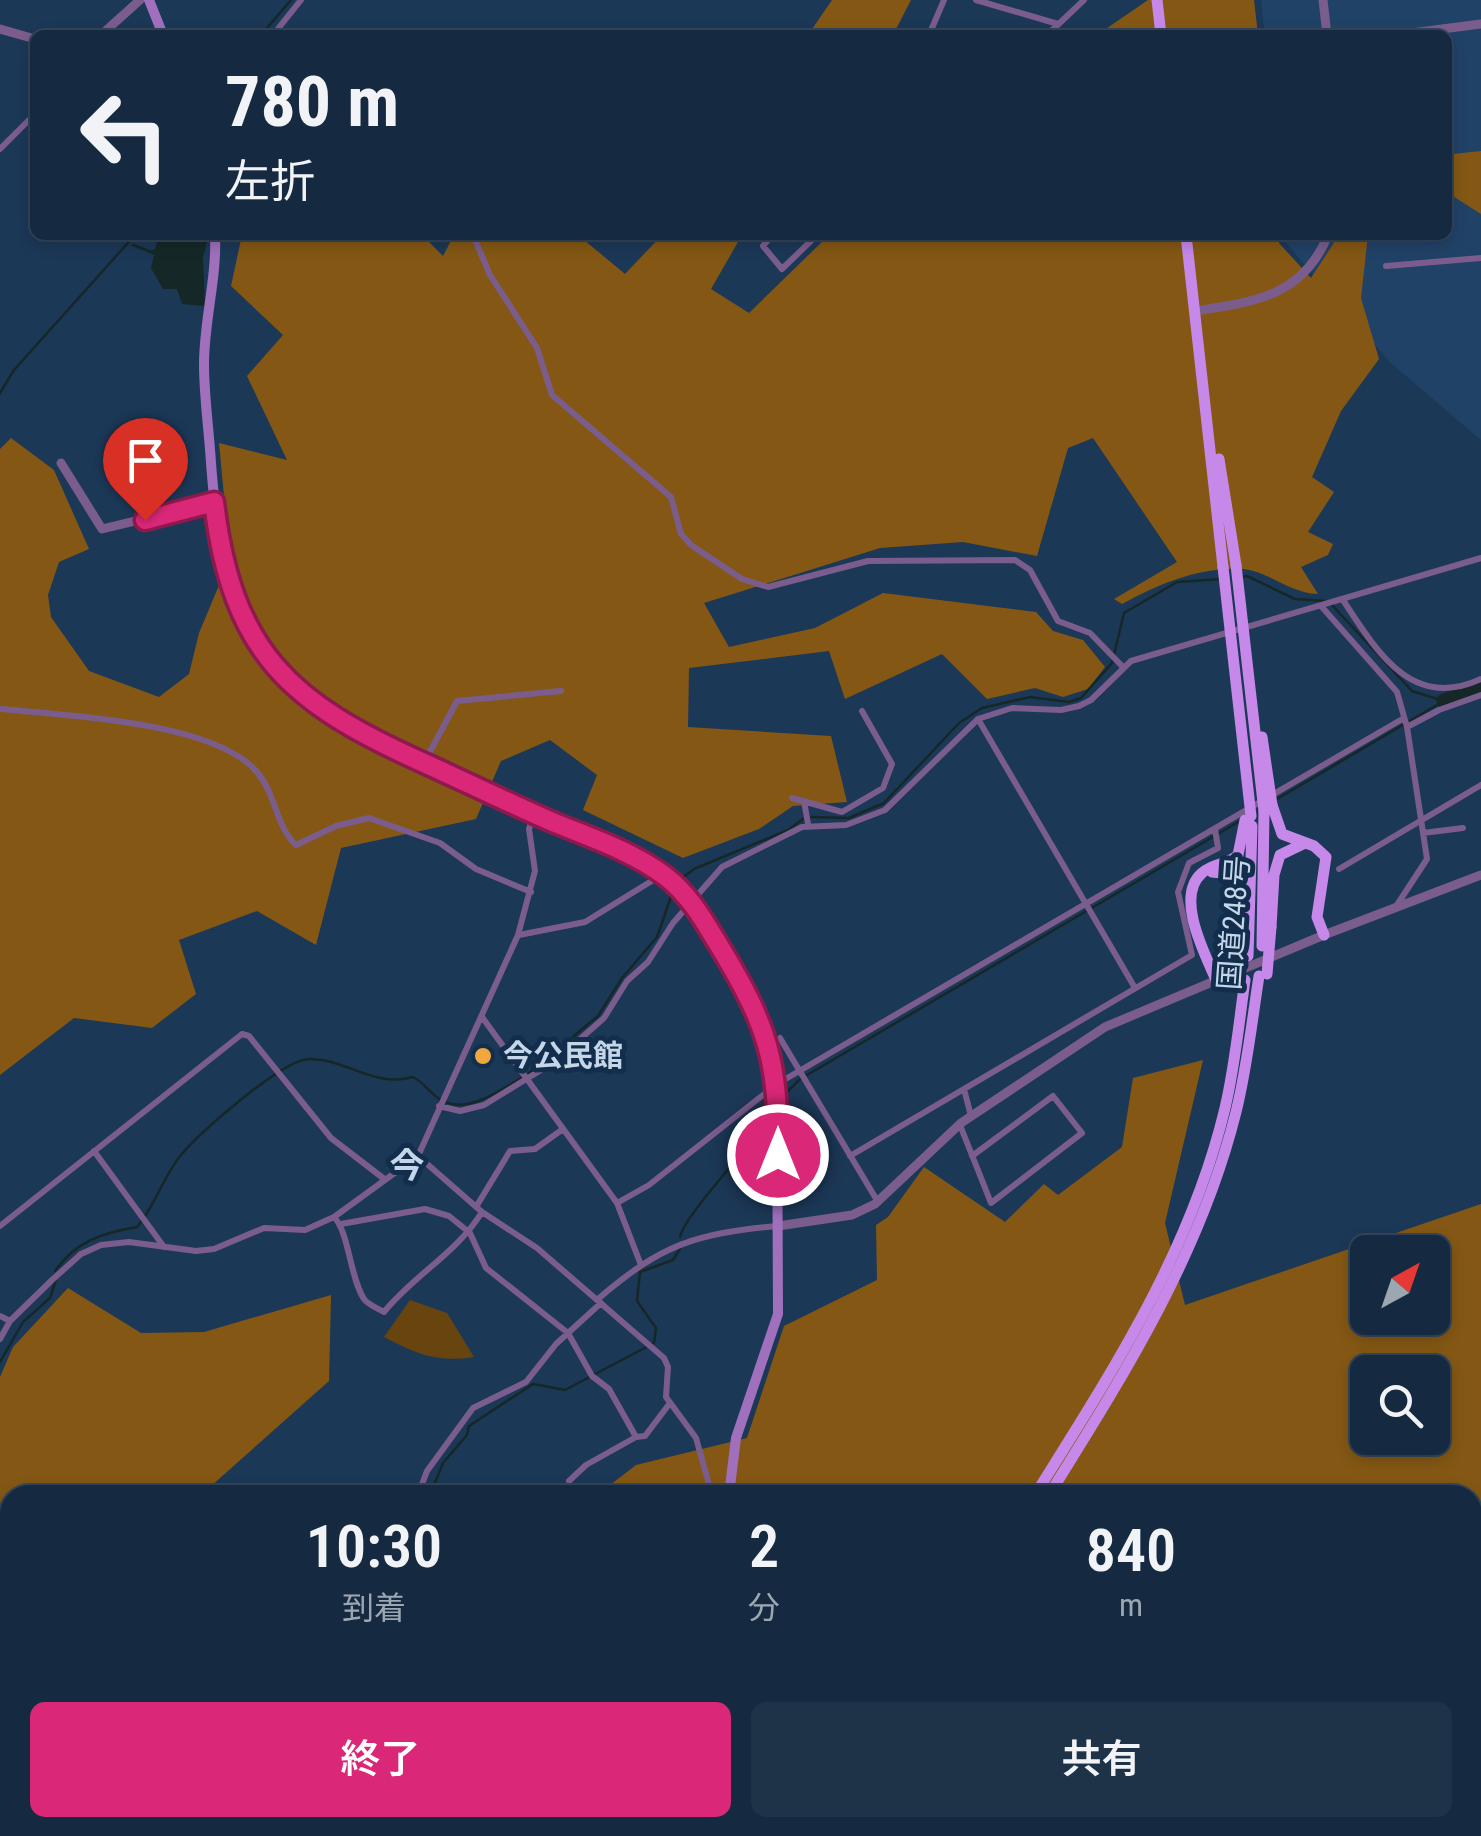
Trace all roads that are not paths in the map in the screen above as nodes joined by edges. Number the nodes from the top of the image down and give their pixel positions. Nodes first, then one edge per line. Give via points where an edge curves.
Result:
1 (140, 0) edge
2 (149, 0) edge
3 (302, 0) edge
4 (944, 0) edge
5 (976, 0) edge
6 (1084, 0) edge
7 (1157, 0) edge
8 (1323, 0) edge
9 (1058, 24) junction
10 (1481, 24) edge
11 (0, 29) edge
12 (107, 30) edge
13 (161, 30) edge
14 (276, 30) edge
15 (932, 30) edge
16 (1052, 30) edge
17 (1160, 30) edge
18 (1326, 30) edge
19 (1435, 30) edge
20 (30, 38) edge
21 (30, 119) edge
22 (0, 149) edge
23 (215, 240) edge
24 (475, 240) edge
25 (767, 240) edge
26 (811, 240) edge
27 (1187, 240) edge
28 (1325, 240) edge
29 (1481, 258) edge
30 (1386, 266) dead end
31 (1195, 311) junction
32 (60, 463) dead end
33 (214, 502) junction
34 (1481, 558) edge
35 (1229, 566) junction
36 (1339, 601) junction
37 (1322, 606) junction
38 (1120, 663) junction
39 (1481, 679) edge
40 (561, 691) dead end
41 (1481, 695) edge
42 (0, 708) edge
43 (862, 710) dead end
44 (1404, 718) junction
45 (978, 719) junction
46 (1407, 727) junction
47 (424, 763) junction
48 (1481, 785) edge
49 (792, 798) dead end
50 (804, 801) junction
51 (842, 812) junction
52 (534, 813) junction
53 (1258, 813) junction
54 (1420, 821) junction
55 (808, 824) junction
56 (842, 825) junction
57 (1463, 828) dead end
58 (1215, 829) junction
59 (1422, 833) junction
60 (1308, 843) junction
61 (1339, 868) dead end
62 (1202, 872) junction
63 (1481, 876) edge
64 (671, 881) junction
65 (531, 892) junction
66 (691, 900) junction
67 (1088, 904) junction
68 (1395, 908) junction
69 (518, 935) junction
70 (1324, 935) junction
71 (1245, 957) junction
72 (1263, 975) junction
73 (1217, 982) junction
74 (1135, 988) junction
75 (482, 1017) junction
76 (780, 1038) dead end
77 (801, 1072) junction
78 (528, 1081) junction
79 (778, 1084) junction
80 (964, 1089) junction
81 (439, 1106) junction
82 (971, 1116) junction
83 (960, 1125) junction
84 (563, 1129) junction
85 (94, 1151) junction
86 (418, 1156) junction
87 (850, 1156) junction
88 (972, 1156) junction
89 (383, 1178) junction
90 (878, 1202) junction
91 (617, 1203) junction
92 (479, 1209) junction
93 (334, 1217) junction
94 (341, 1224) junction
95 (0, 1226) edge
96 (778, 1226) junction
97 (470, 1232) junction
98 (165, 1248) junction
99 (641, 1265) junction
100 (599, 1301) junction
101 (0, 1316) edge
102 (10, 1321) junction
103 (568, 1333) junction
104 (0, 1340) edge
105 (670, 1404) junction
106 (636, 1437) junction
107 (568, 1481) dead end
108 (422, 1485) edge
109 (709, 1485) edge
110 (730, 1485) edge
111 (1041, 1485) edge
112 (1055, 1485) edge

1 - 12 street
2 - 13 main road
3 - 14 street
4 - 15 street
5 - 9 street
6 - 9 street
7 - 17 highway
8 - 18 street
9 - 16 street
10 - 19 street
11 - 20 street
21 - 22 street
23 - 33 main road via 204,362
24 - 38 street via 537,348 552,394 671,496 680,534 729,570 768,587 868,562 1015,560 1030,570 1058,620 1090,633
25 - 26 street via 762,246 782,269
27 - 31 highway, 国道248号
28 - 31 street via 1302,276 1267,300
29 - 30 street
31 - 35 highway, 国道248号
32 - 33 street via 102,529
33 - 47 main road via 232,591 255,640 281,674 329,716
34 - 36 street
35 - 53 highway, 国道248号, bridge via 1246,654
35 - 53 highway, 国道248号, bridge via 1249,795
36 - 37 street
36 - 39 street via 1419,685 1452,690
37 - 38 street
37 - 44 street via 1394,687
38 - 45 street via 1102,690 1079,706 1012,708
40 - 47 street via 457,700
41 - 46 street
42 - 65 street via 189,732 234,752 257,772 296,845 370,818 440,843 476,869
43 - 51 street via 893,770 883,788
44 - 46 street
44 - 58 street
45 - 56 street via 899,799
45 - 67 street
46 - 54 street
47 - 52 main road
48 - 54 street
49 - 50 street
50 - 51 street
50 - 55 street
51 - 56 street
52 - 64 main road via 630,855
52 - 65 street
53 - 60 highway via 1282,834
53 - 62 highway via 1238,855
53 - 71 highway, 国道248号
53 - 72 highway, 国道248号
54 - 59 street
54 - 61 street
55 - 56 street
55 - 66 street via 722,867
57 - 59 street
58 - 67 street
58 - 74 street via 1218,848 1198,856 1182,874 1178,892 1192,955
59 - 68 street via 1427,859
60 - 70 highway via 1326,858 1317,918
60 - 72 highway, bridge via 1280,855
62 - 71 highway via 1223,872 1238,881 1245,898
62 - 73 highway via 1192,894 1194,913
63 - 68 street
64 - 66 main road
64 - 69 street via 585,922
65 - 69 street
66 - 78 street via 604,1018
66 - 79 main road via 756,1007
67 - 74 street
67 - 77 street
68 - 70 street
69 - 75 street
70 - 73 street
71 - 111 highway, 国道248号, bridge via 1227,1098 1168,1268
72 - 112 highway, 国道248号 via 1236,1111 1198,1229 1148,1335
73 - 82 street via 1106,1027
74 - 80 street
75 - 78 street
75 - 81 street
76 - 77 street
77 - 79 street
77 - 87 street
78 - 81 street via 484,1105 460,1111
78 - 84 street
79 - 91 street via 649,1186
79 - 96 main road
80 - 82 street
80 - 87 street
81 - 86 street
82 - 83 street
83 - 88 street
83 - 90 street
84 - 91 street
84 - 92 street via 536,1149 510,1151
85 - 89 street via 242,1034 332,1138
85 - 95 street
85 - 98 street
86 - 89 street
86 - 92 street
87 - 90 street
88 - 88 street via 992,1202 1082,1133 1053,1096
89 - 93 street
90 - 96 street via 852,1216
91 - 99 street
92 - 97 street
92 - 100 street via 516,1231
93 - 94 street
93 - 98 street via 305,1230 264,1228 214,1249
94 - 97 street via 425,1209
94 - 97 street via 363,1298 384,1312
96 - 99 street via 708,1233
96 - 110 main road via 778,1314 736,1438
97 - 103 street via 486,1268
98 - 102 street via 101,1244 81,1254
99 - 100 street
100 - 103 street
100 - 105 street via 664,1358
101 - 102 street
102 - 104 street
103 - 106 street
103 - 108 street via 526,1382 473,1408
105 - 106 street via 645,1436
105 - 109 street via 696,1438
106 - 107 street

